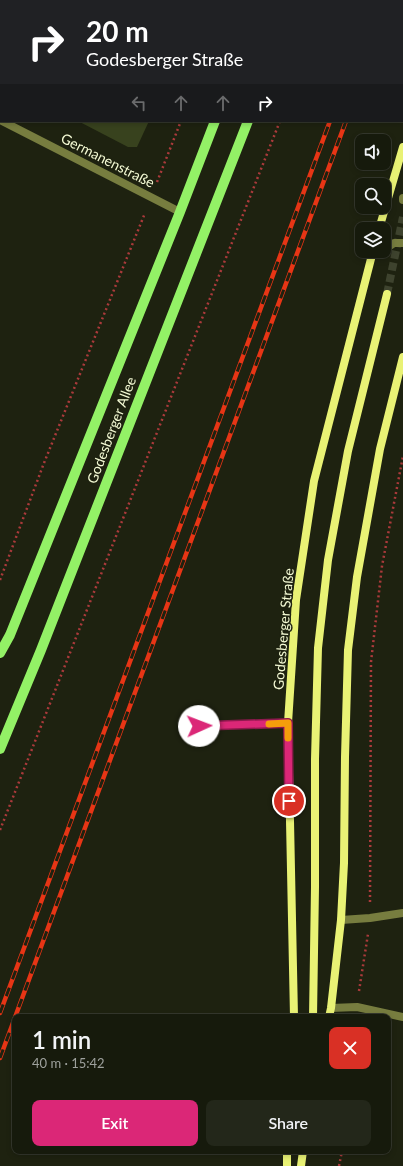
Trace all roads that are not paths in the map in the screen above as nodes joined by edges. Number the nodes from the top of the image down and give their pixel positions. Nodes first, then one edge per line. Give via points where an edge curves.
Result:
1 (3, 122) edge
2 (215, 122) edge
3 (248, 122) edge
4 (403, 147) edge
5 (180, 212) junction
6 (381, 222) edge
7 (403, 243) edge
8 (391, 246) edge
9 (371, 258) edge
10 (387, 294) tunnel mouth
11 (403, 357) edge
12 (0, 653) edge
13 (288, 723) junction
14 (199, 726) dead end
15 (0, 749) edge
16 (403, 912) edge
17 (341, 920) junction
18 (331, 1008) junction
19 (294, 1014) edge
20 (313, 1014) edge
21 (330, 1014) edge
22 (389, 1014) edge
23 (391, 1014) edge
24 (403, 1017) edge
25 (287, 1154) edge
26 (303, 1154) edge
27 (286, 1166) edge
28 (301, 1166) edge

1 - 5 street, Germanenstraße
2 - 5 main road, Godesberger Allee
3 - 15 main road, Godesberger Allee
4 - 6 street
5 - 12 main road, Godesberger Allee via 10,634
7 - 8 street
9 - 13 street, Godesberger Straße via 314,481 296,600
10 - 20 street via 348,451 328,560 318,648
11 - 17 street via 380,449 357,577 349,642
13 - 14 street
13 - 19 street, Godesberger Straße
16 - 17 street
17 - 18 street
18 - 21 street
18 - 22 street via 357,1007
23 - 24 street
25 - 27 street
26 - 28 street

